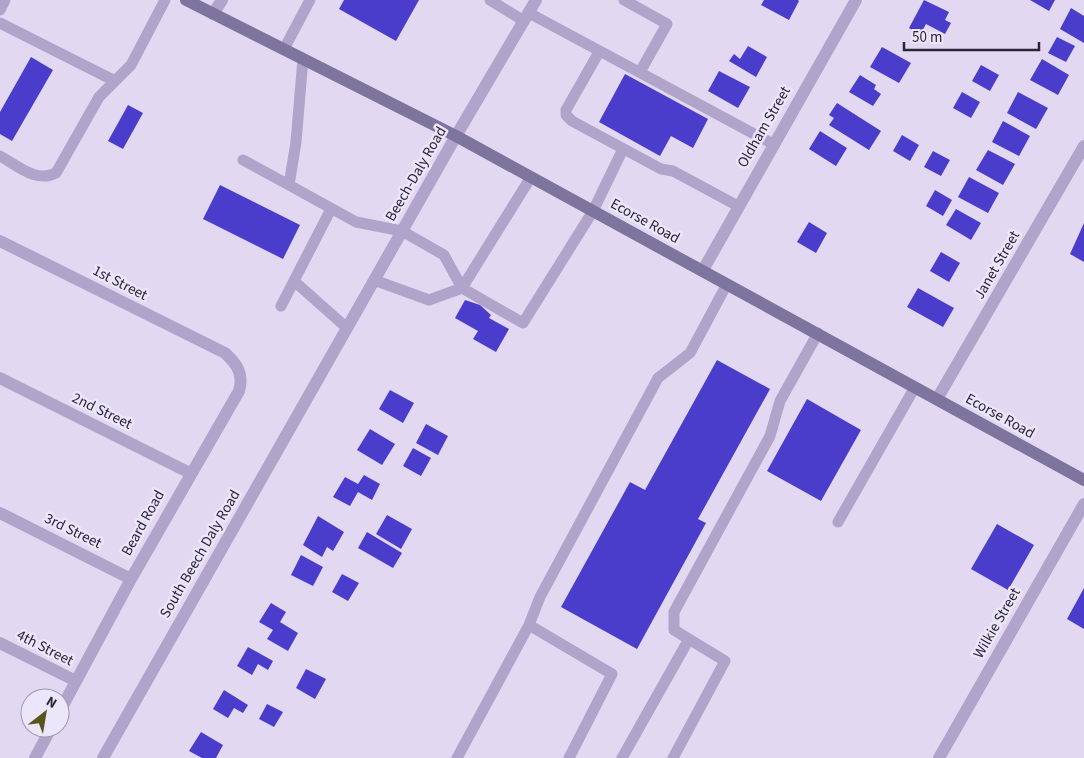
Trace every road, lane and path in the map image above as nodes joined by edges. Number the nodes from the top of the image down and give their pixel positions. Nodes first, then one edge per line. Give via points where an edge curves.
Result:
1 (5, 0) edge
2 (165, 0) edge
3 (186, 0) edge
4 (222, 0) edge
5 (310, 0) edge
6 (490, 0) edge
7 (536, 0) edge
8 (624, 0) edge
9 (856, 0) edge
10 (0, 10) edge
11 (213, 14) junction
12 (527, 17) junction
13 (0, 23) edge
14 (284, 49) junction
15 (599, 52) junction
16 (303, 59) junction
17 (640, 72) junction
18 (115, 81) junction
19 (456, 136) junction
20 (773, 144) junction
21 (1084, 146) edge
22 (623, 149) junction
23 (0, 156) edge
24 (242, 160) dead end
25 (531, 177) junction
26 (289, 185) junction
27 (738, 206) junction
28 (331, 209) junction
29 (593, 210) junction
30 (402, 231) junction
31 (0, 241) edge
32 (703, 270) junction
33 (374, 280) junction
34 (294, 281) junction
35 (727, 284) junction
36 (462, 288) junction
37 (281, 306) dead end
38 (347, 328) junction
39 (818, 333) junction
40 (225, 353) joint
41 (326, 366) joint
42 (0, 378) edge
43 (915, 387) junction
44 (937, 399) junction
45 (190, 473) junction
46 (1084, 480) edge
47 (1084, 504) edge
48 (0, 513) edge
49 (838, 522) dead end
50 (131, 578) junction
51 (529, 625) junction
52 (689, 639) junction
53 (0, 643) edge
54 (76, 681) junction
55 (70, 692) edge
56 (46, 738) edge
57 (35, 758) edge
58 (103, 758) edge
59 (458, 758) edge
60 (568, 758) edge
61 (622, 758) edge
62 (673, 758) edge
63 (939, 758) edge

1 - 10 lane
2 - 18 lane via 131,65
3 - 11 main road, Ecorse Road
4 - 11 street
5 - 14 lane
6 - 12 lane
7 - 12 street, Beech-Daly Road
8 - 17 lane via 667,24
9 - 20 street, Oldham Street
11 - 14 main road, Ecorse Road
12 - 15 lane
12 - 19 street, Beech-Daly Road
13 - 18 lane
14 - 16 main road, Ecorse Road
15 - 17 lane
15 - 22 lane via 566,115
16 - 19 main road, Ecorse Road
16 - 26 lane
17 - 20 lane
18 - 23 lane via 99,97 56,173 38,178
19 - 25 main road, Ecorse Road
19 - 30 street, Beech-Daly Road
20 - 27 street, Oldham Street
21 - 44 street, Janet Street
22 - 27 lane
22 - 29 lane
24 - 26 lane
25 - 29 main road, Ecorse Road
25 - 36 lane
26 - 28 lane
27 - 32 street, Oldham Street
28 - 30 lane via 356,222
28 - 34 lane
29 - 32 main road, Ecorse Road
29 - 36 lane via 523,323
30 - 33 street, Beech-Daly Road
30 - 36 lane via 444,255
31 - 40 street, 1st Street
32 - 35 main road, Ecorse Road
33 - 36 lane via 429,300
33 - 38 street, Beech-Daly Road
34 - 37 lane
34 - 38 lane
35 - 39 main road, Ecorse Road
35 - 51 lane via 690,353 658,378 540,597
38 - 41 street, Beech-Daly Road
39 - 43 main road, Ecorse Road
39 - 52 lane via 780,402 770,436 674,612 674,630
40 - 45 street, Beard Road via 234,361 242,381
41 - 58 street, South Beech Daly Road
42 - 45 street, 2nd Street
43 - 44 main road, Ecorse Road
43 - 49 lane
44 - 46 main road, Ecorse Road
45 - 50 street, Beard Road
47 - 63 street, Wilkie Street
48 - 50 street, 3rd Street
50 - 54 street, Beard Road
51 - 59 lane
51 - 60 lane via 612,674
52 - 61 lane
52 - 62 lane via 726,661
53 - 54 street, 4th Street
54 - 55 street, Beard Road
56 - 57 street

